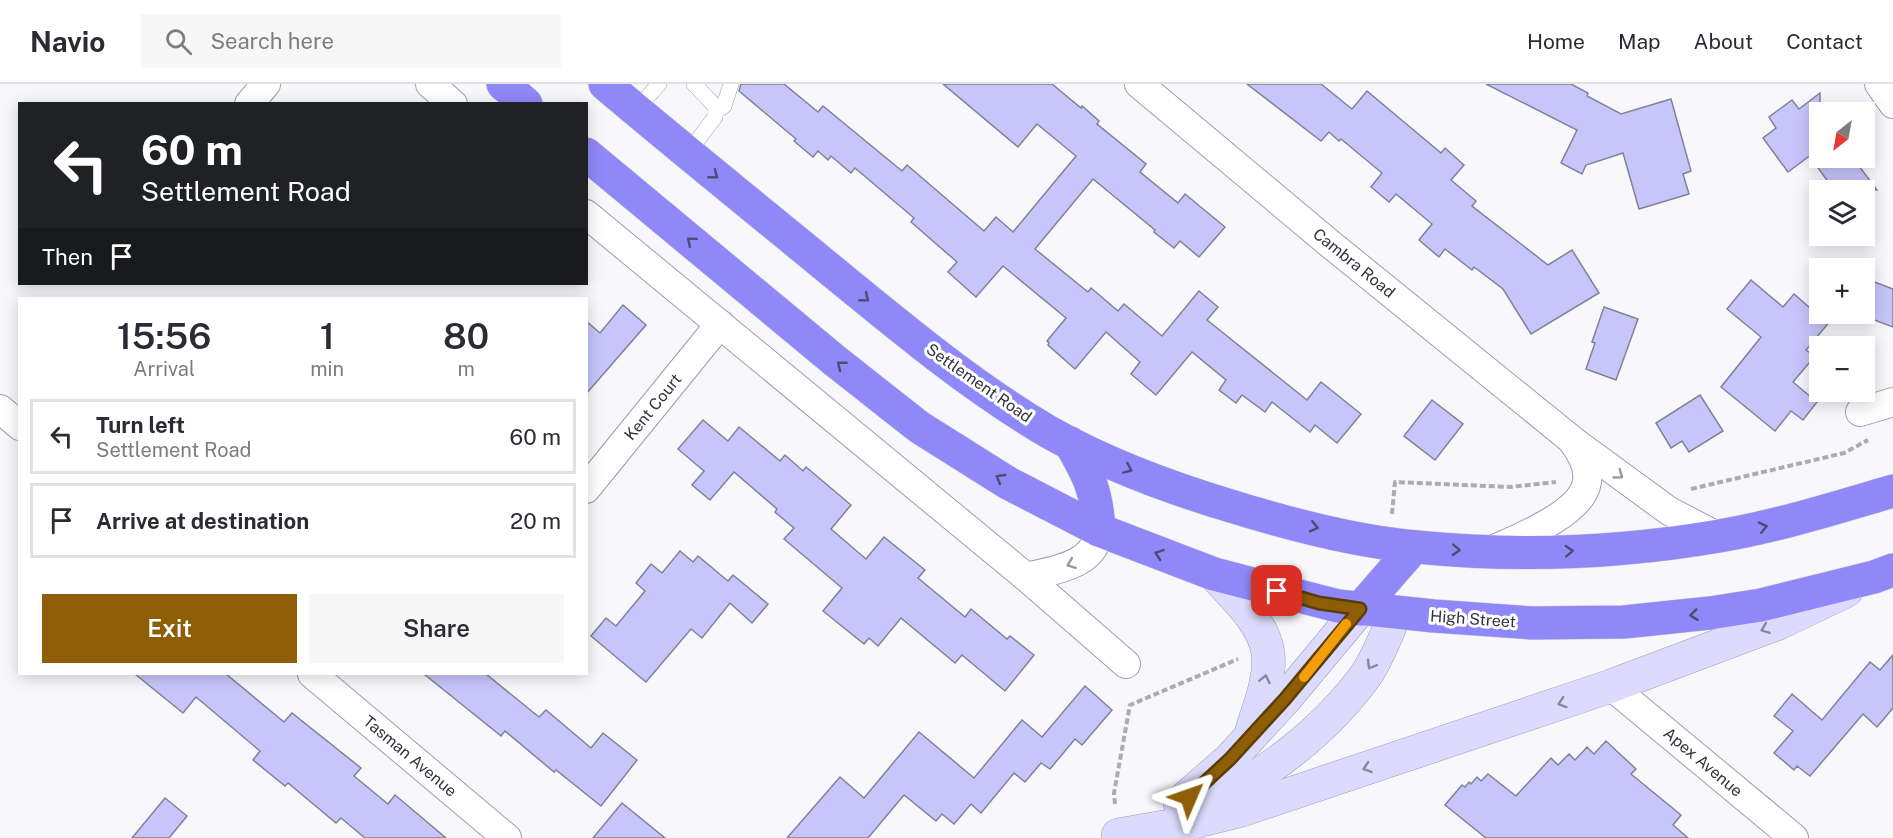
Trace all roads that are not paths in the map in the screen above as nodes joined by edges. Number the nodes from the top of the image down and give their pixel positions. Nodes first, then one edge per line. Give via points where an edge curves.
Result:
1 (266, 84) edge
2 (430, 84) edge
3 (503, 84) edge
4 (605, 84) edge
5 (659, 84) edge
6 (694, 84) edge
7 (731, 84) edge
8 (1139, 84) edge
9 (1879, 84) edge
10 (251, 102) edge
11 (451, 102) edge
12 (524, 102) edge
13 (1893, 104) edge
14 (636, 110) junction
15 (715, 112) junction
16 (688, 153) junction
17 (588, 156) edge
18 (588, 216) edge
19 (720, 324) junction
20 (1893, 402) edge
21 (0, 409) edge
22 (1860, 412) dead end
23 (18, 424) edge
24 (1572, 440) junction
25 (1070, 443) junction
26 (588, 487) edge
27 (1893, 491) edge
28 (1099, 530) junction
29 (1717, 536) junction
30 (1418, 547) junction
31 (1490, 551) junction
32 (1884, 573) edge
33 (1214, 574) junction
34 (1026, 578) junction
35 (1360, 609) junction
36 (1396, 612) junction
37 (1126, 664) dead end
38 (313, 675) edge
39 (1611, 686) junction
40 (1250, 735) junction
41 (1166, 828) edge
42 (1114, 836) edge
43 (507, 838) edge
44 (1794, 838) edge

1 - 10 street
2 - 11 street
3 - 12 highway
4 - 14 highway, Settlement Road
5 - 14 lane
6 - 15 lane via 715,106
7 - 15 lane via 724,106
8 - 24 street, Cambra Road
9 - 13 street
14 - 16 highway, Settlement Road
15 - 16 lane
16 -> 25 highway, Settlement Road via 944,362
28 -> 17 highway via 1008,483 919,427
18 - 19 street
19 - 26 street, Kent Court
19 - 34 street
20 - 22 street
21 - 23 street
24 -> 29 street, Cambra Road via 1669,511
24 - 31 street, Cambra Road via 1587,471 1580,497 1533,531
25 - 28 highway via 1091,482
25 -> 30 highway, Settlement Road via 1207,499 1368,540
29 -> 27 highway via 1799,519
33 -> 28 highway
28 -> 34 street via 1096,544 1082,559
31 -> 29 highway via 1613,549
30 -> 31 highway
30 - 35 highway
30 - 36 highway
32 -> 36 highway, High Street via 1761,605 1667,619 1532,623
32 -> 39 street, High Street via 1779,623
33 - 35 highway via 1319,603
40 -> 33 street via 1268,669 1267,646 1251,617
34 - 37 street
35 - 36 highway
35 - 40 street, High Street
36 -> 41 street, High Street via 1365,676 1306,738 1268,768
38 - 43 street, Tasman Avenue
39 -> 41 street, High Street via 1242,810
39 - 44 street, Apex Avenue
40 - 41 street, High Street
41 - 42 street, High Street

